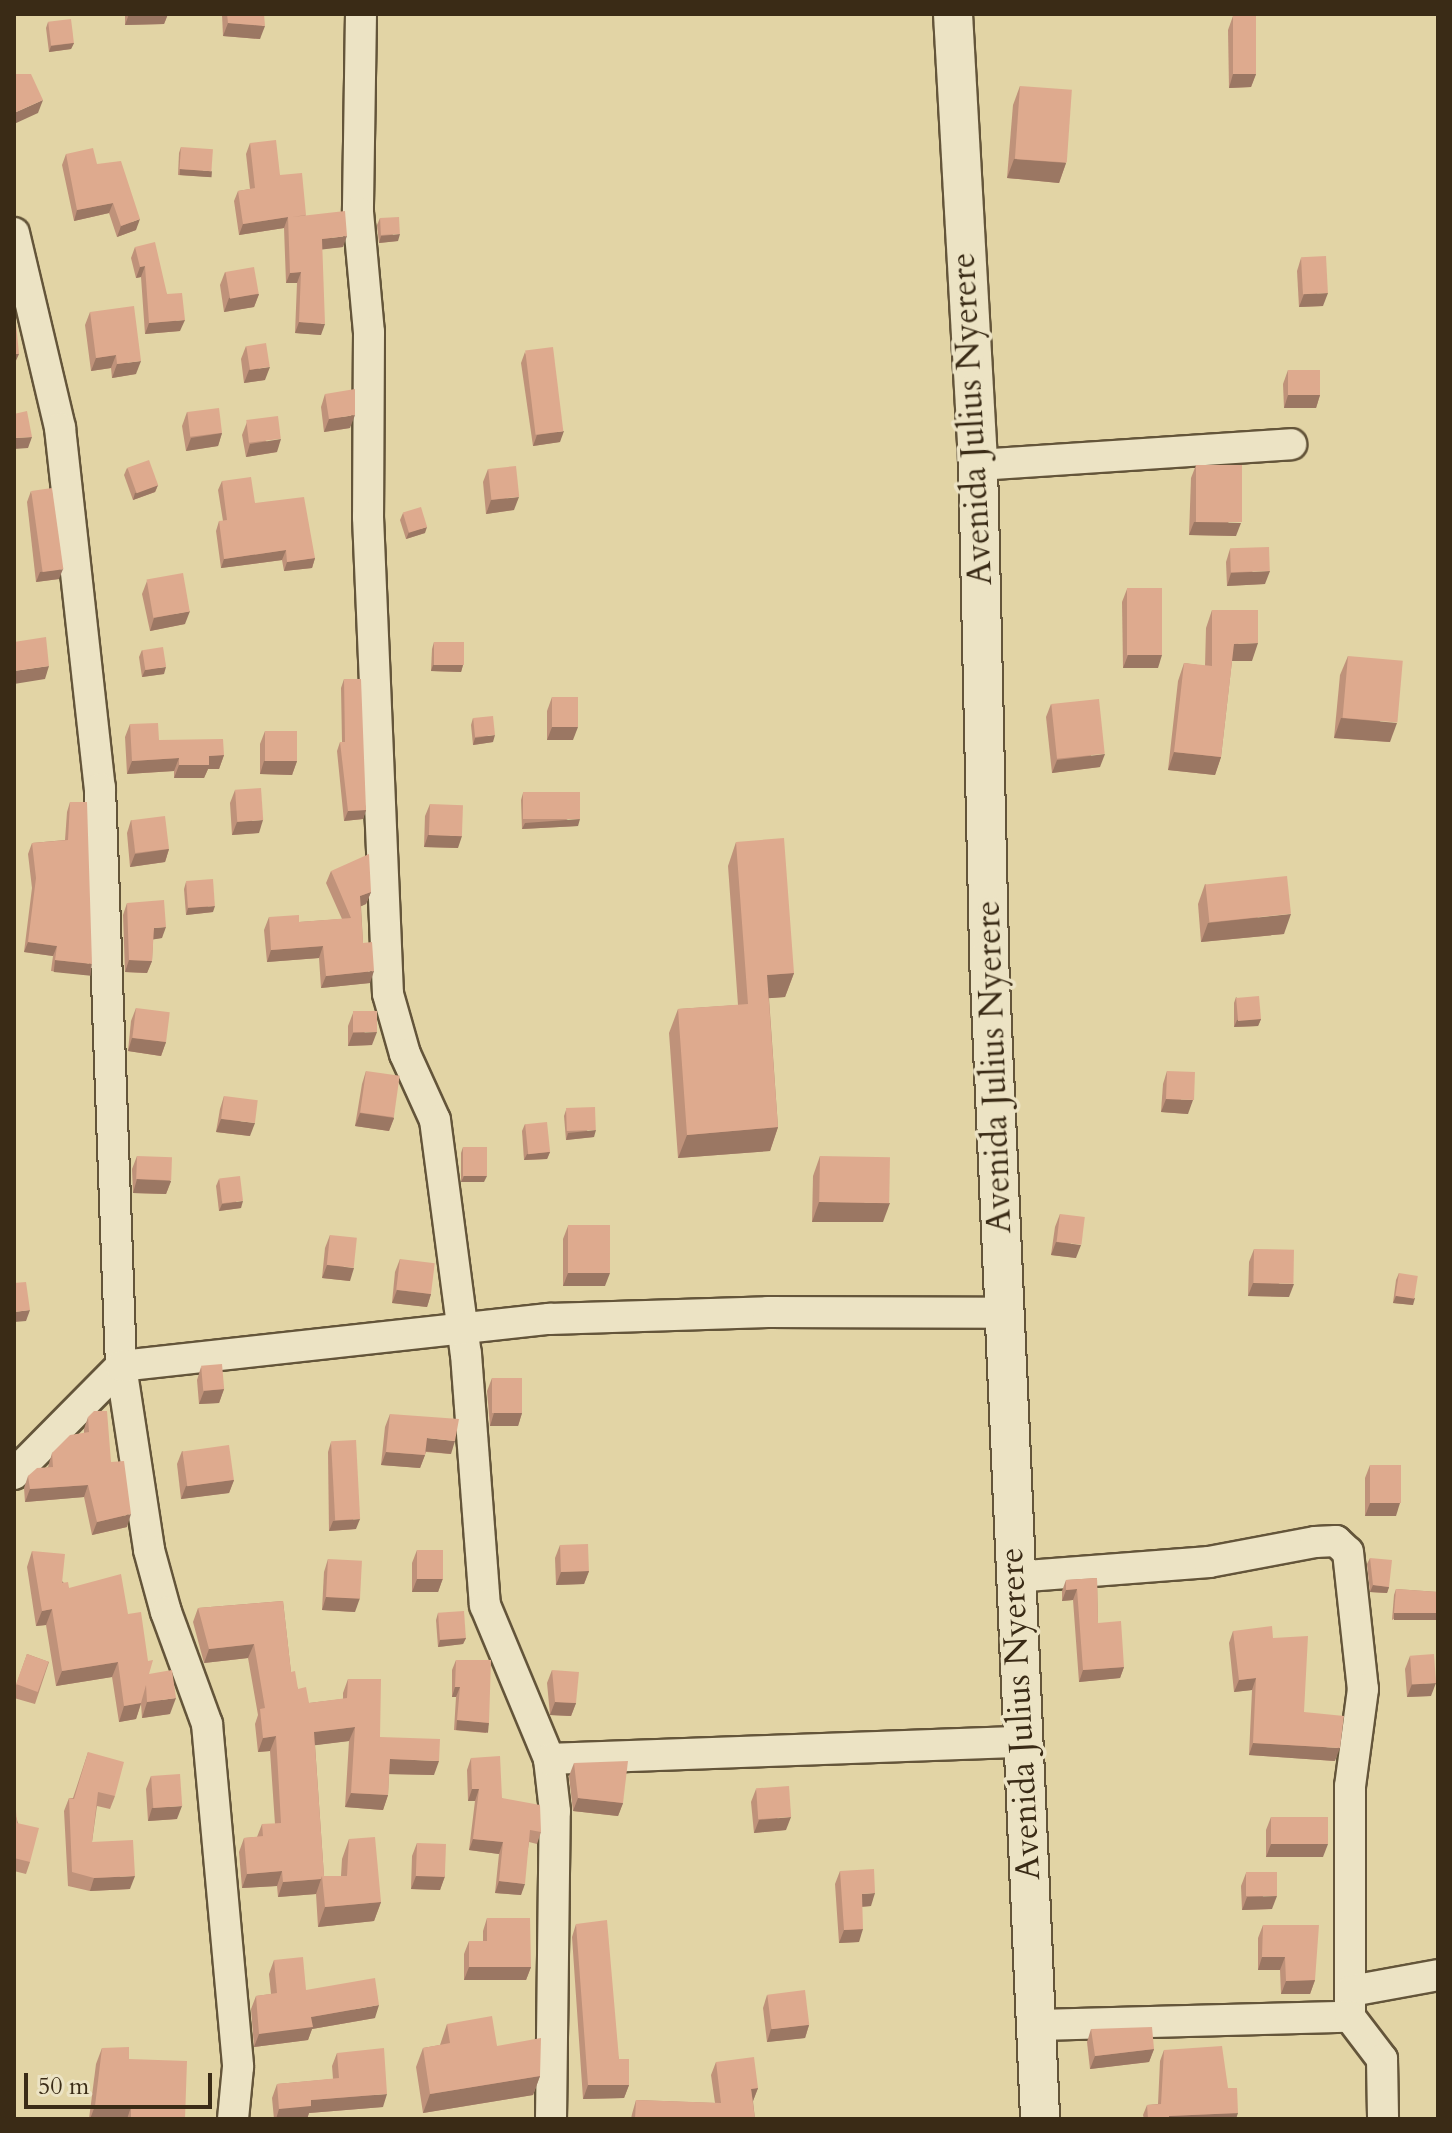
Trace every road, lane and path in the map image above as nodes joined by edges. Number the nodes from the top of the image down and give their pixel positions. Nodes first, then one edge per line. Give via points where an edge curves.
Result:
1 (361, 14) edge
2 (953, 14) edge
3 (14, 233) edge
4 (1291, 444) dead end
5 (978, 465) junction
6 (1004, 1313) junction
7 (463, 1325) junction
8 (121, 1366) junction
9 (14, 1474) edge
10 (1014, 1577) junction
11 (1021, 1742) junction
12 (549, 1759) junction
13 (1438, 1975) edge
14 (1351, 2004) junction
15 (1035, 2025) junction
16 (233, 2119) edge
17 (551, 2119) edge
18 (1040, 2119) edge
19 (1383, 2119) edge

1 - 7 street via 357,149 369,332 368,517 388,994 405,1054 435,1120
2 - 5 street, Avenida Julius Nyerere
3 - 8 street via 60,428 100,788
4 - 5 street
5 - 6 street, Avenida Julius Nyerere via 989,958
6 - 7 street via 768,1312
6 - 10 street, Avenida Julius Nyerere
7 - 8 street
7 - 12 street via 485,1605
8 - 9 street
8 - 16 street via 149,1550 207,1724 238,2067
10 - 11 street, Avenida Julius Nyerere
10 - 14 street via 1209,1562 1315,1542 1342,1543 1348,1552 1363,1689 1350,1786
11 - 12 street
11 - 15 street, Avenida Julius Nyerere
12 - 17 street via 555,1811
13 - 14 street
14 - 15 street
14 - 19 street via 1382,2059
15 - 18 street, Avenida Julius Nyerere

